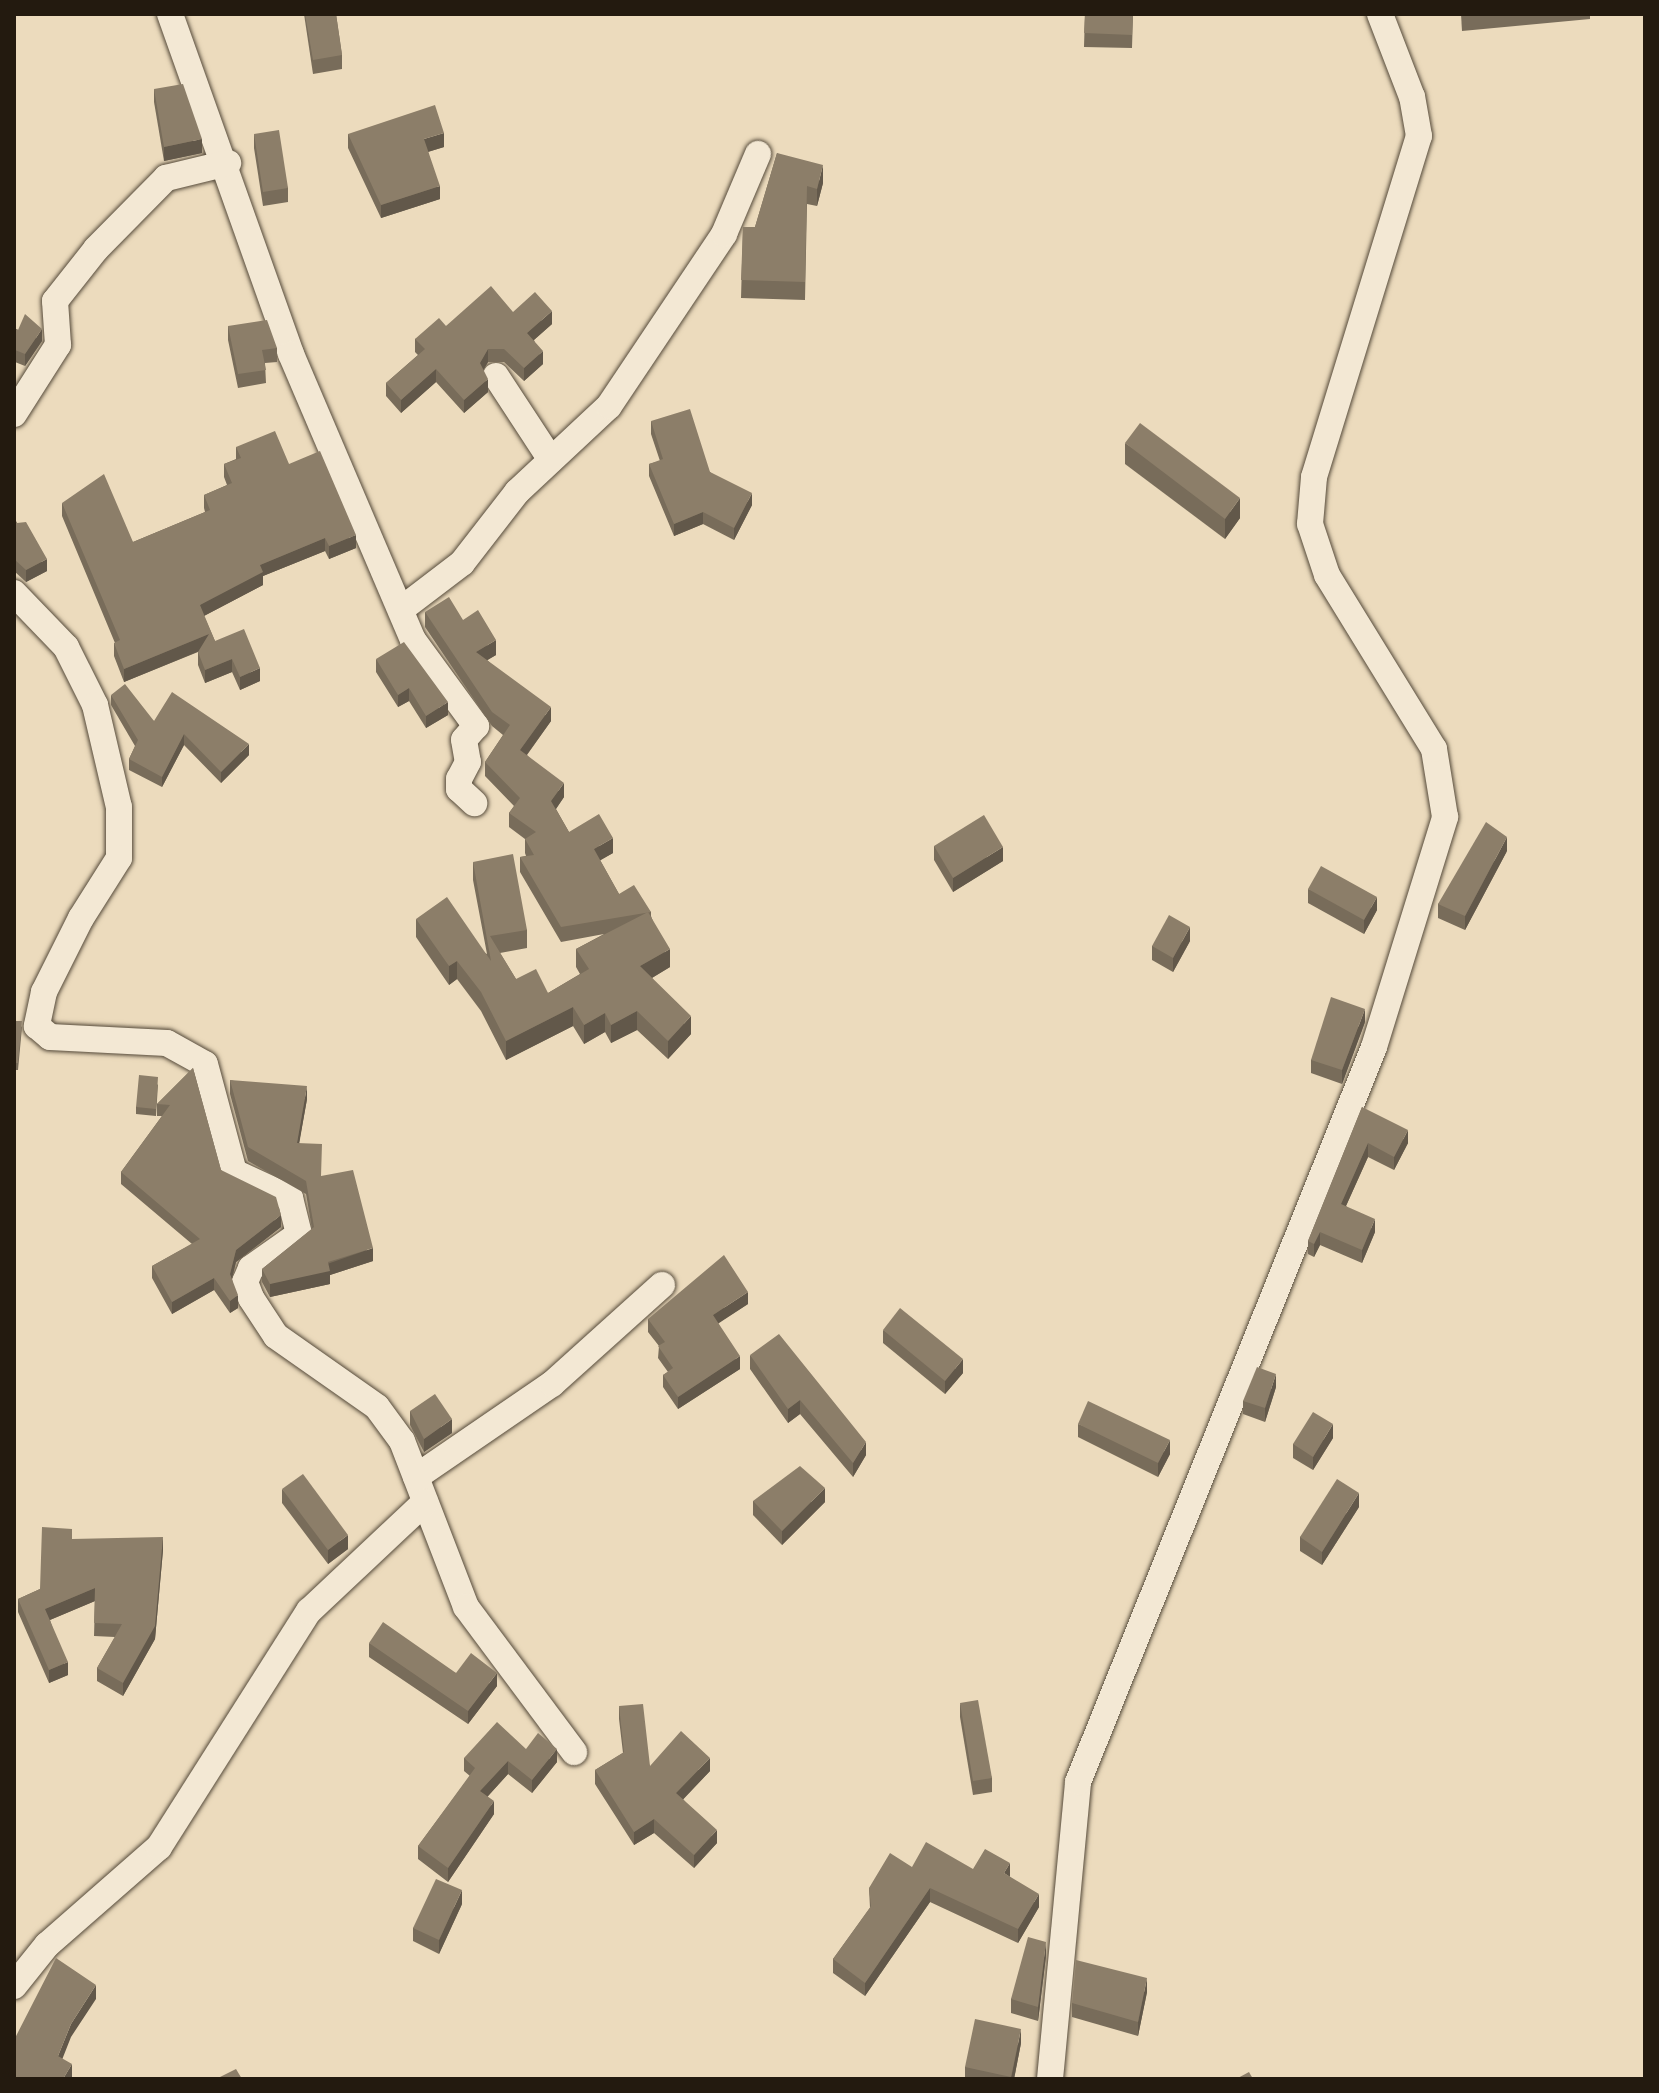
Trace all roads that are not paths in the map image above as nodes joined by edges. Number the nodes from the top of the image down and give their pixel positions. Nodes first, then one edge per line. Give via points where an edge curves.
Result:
1 (170, 14) edge
2 (1380, 14) edge
3 (758, 154) dead end
4 (228, 163) junction
5 (496, 376) dead end
6 (14, 414) edge
7 (551, 460) junction
8 (14, 593) edge
9 (403, 608) junction
10 (474, 803) dead end
11 (662, 1285) dead end
12 (421, 1490) junction
13 (574, 1752) dead end
14 (14, 1986) edge
15 (1050, 2079) edge

1 - 4 street
2 - 15 street via 1412,97 1419,136 1314,477 1310,524 1327,575 1434,749 1445,817 1374,1047 1078,1782
3 - 7 street via 724,234 677,314 609,406
4 - 6 street via 166,178 96,249 55,301 58,345
4 - 9 street via 291,354
5 - 7 street
7 - 9 street via 462,563
8 - 12 street via 66,647 95,705 119,807 119,858 44,992 37,1026 50,1037 167,1043 205,1064 234,1172 290,1198 299,1234 251,1268 245,1282 251,1298 276,1336 377,1407
9 - 10 street via 413,640 476,726 464,740 468,762 459,779 459,789
11 - 12 street via 552,1384
12 - 13 street via 466,1607 539,1714
12 - 14 street via 309,1611 159,1847 47,1945

